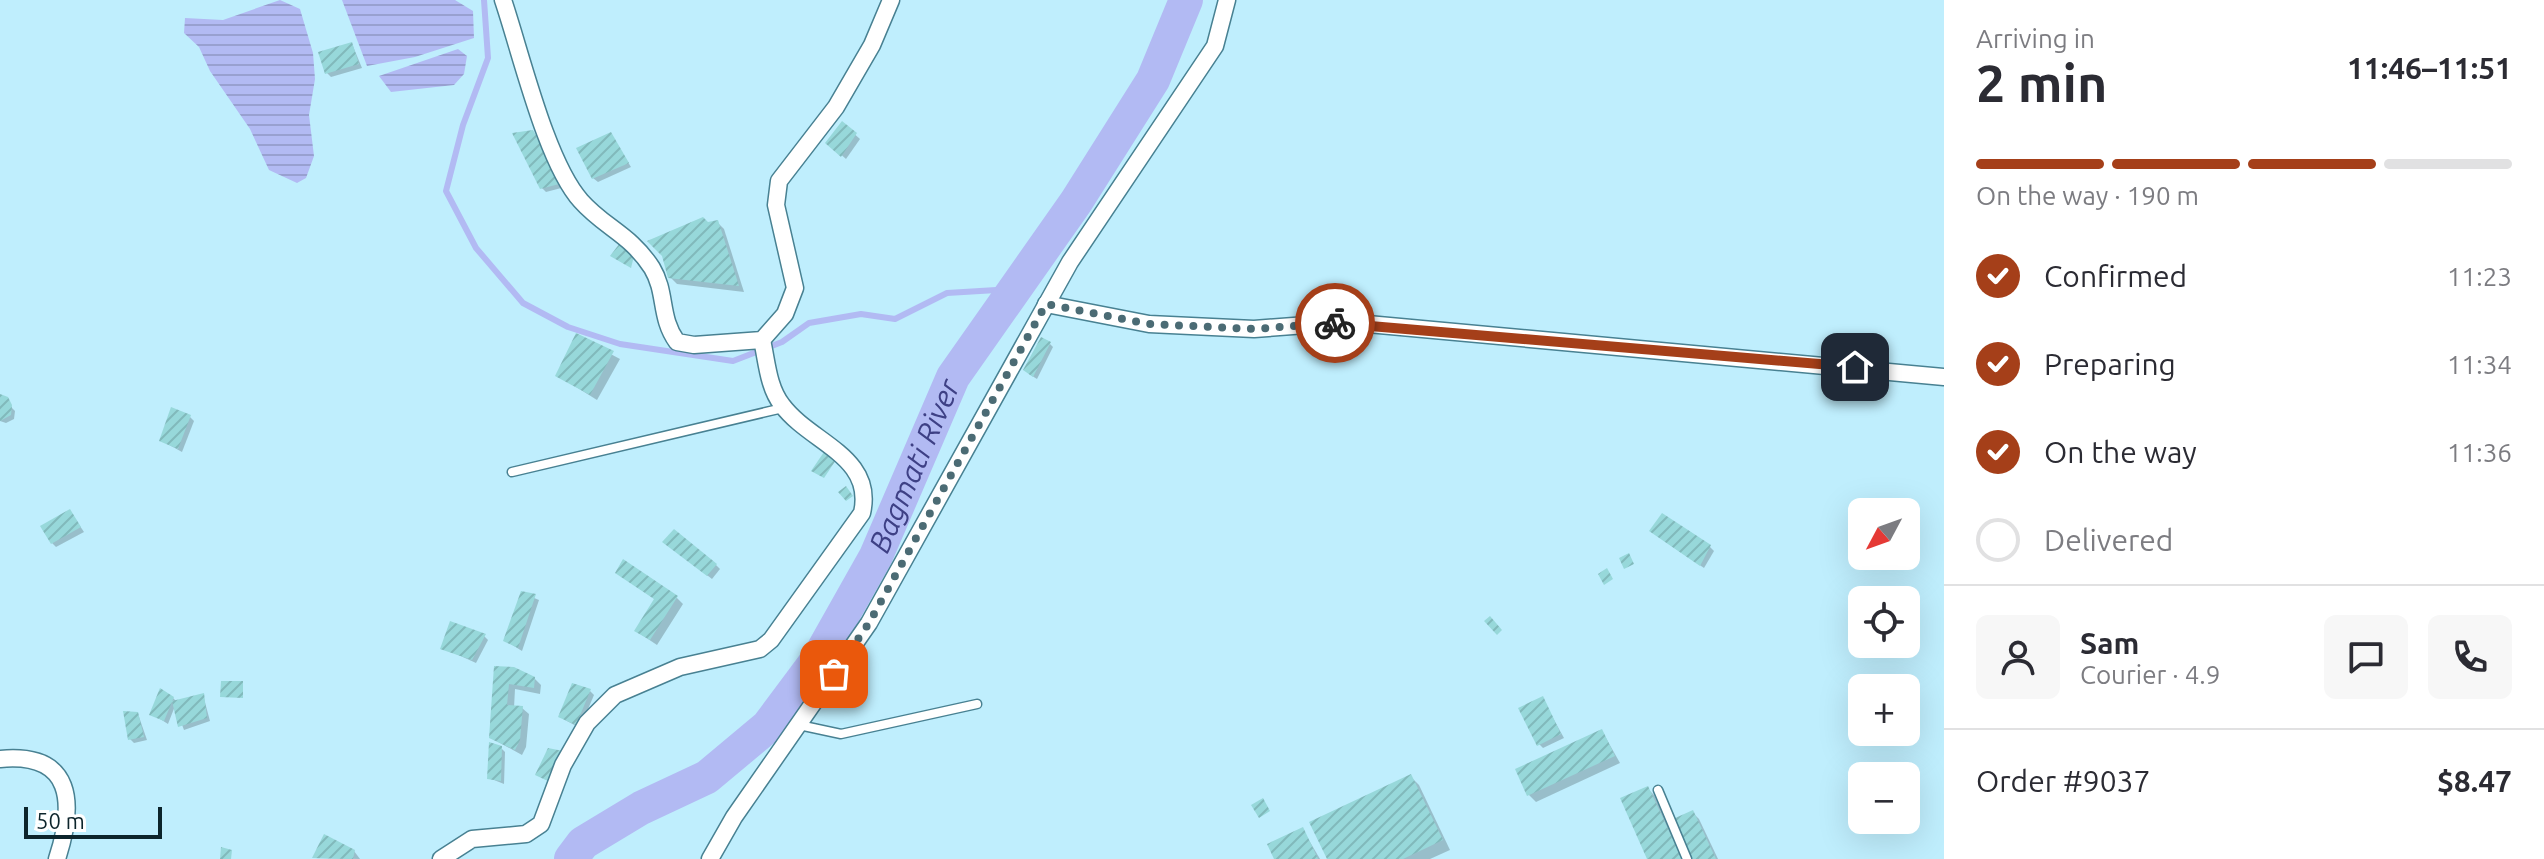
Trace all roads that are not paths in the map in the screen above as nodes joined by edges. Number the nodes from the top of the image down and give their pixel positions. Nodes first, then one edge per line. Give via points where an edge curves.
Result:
1 (503, 0) edge
2 (891, 0) edge
3 (1227, 0) edge
4 (1046, 304) junction
5 (762, 340) junction
6 (1944, 377) edge
7 (784, 408) junction
8 (512, 472) dead end
9 (977, 704) dead end
10 (799, 725) junction
11 (0, 759) edge
12 (1658, 790) dead end
13 (57, 859) edge
14 (441, 859) edge
15 (710, 859) edge
16 (1687, 859) edge

1 - 5 street via 549,144 580,200 638,246 660,282 665,326 677,342
2 - 5 street via 836,107 779,181 776,205 795,288 785,314
3 - 4 street via 1215,46
4 - 6 street via 1149,324 1254,329 1346,322
4 - 10 street via 869,623
5 - 7 street via 773,391
7 - 8 lane
7 - 14 street via 857,471 866,493 850,532 771,640 760,649 680,667 615,695 587,723 563,765 541,824 526,834 472,839
9 - 10 lane via 841,734
10 - 15 street
11 - 13 street via 38,762 62,780 69,809
12 - 16 lane

